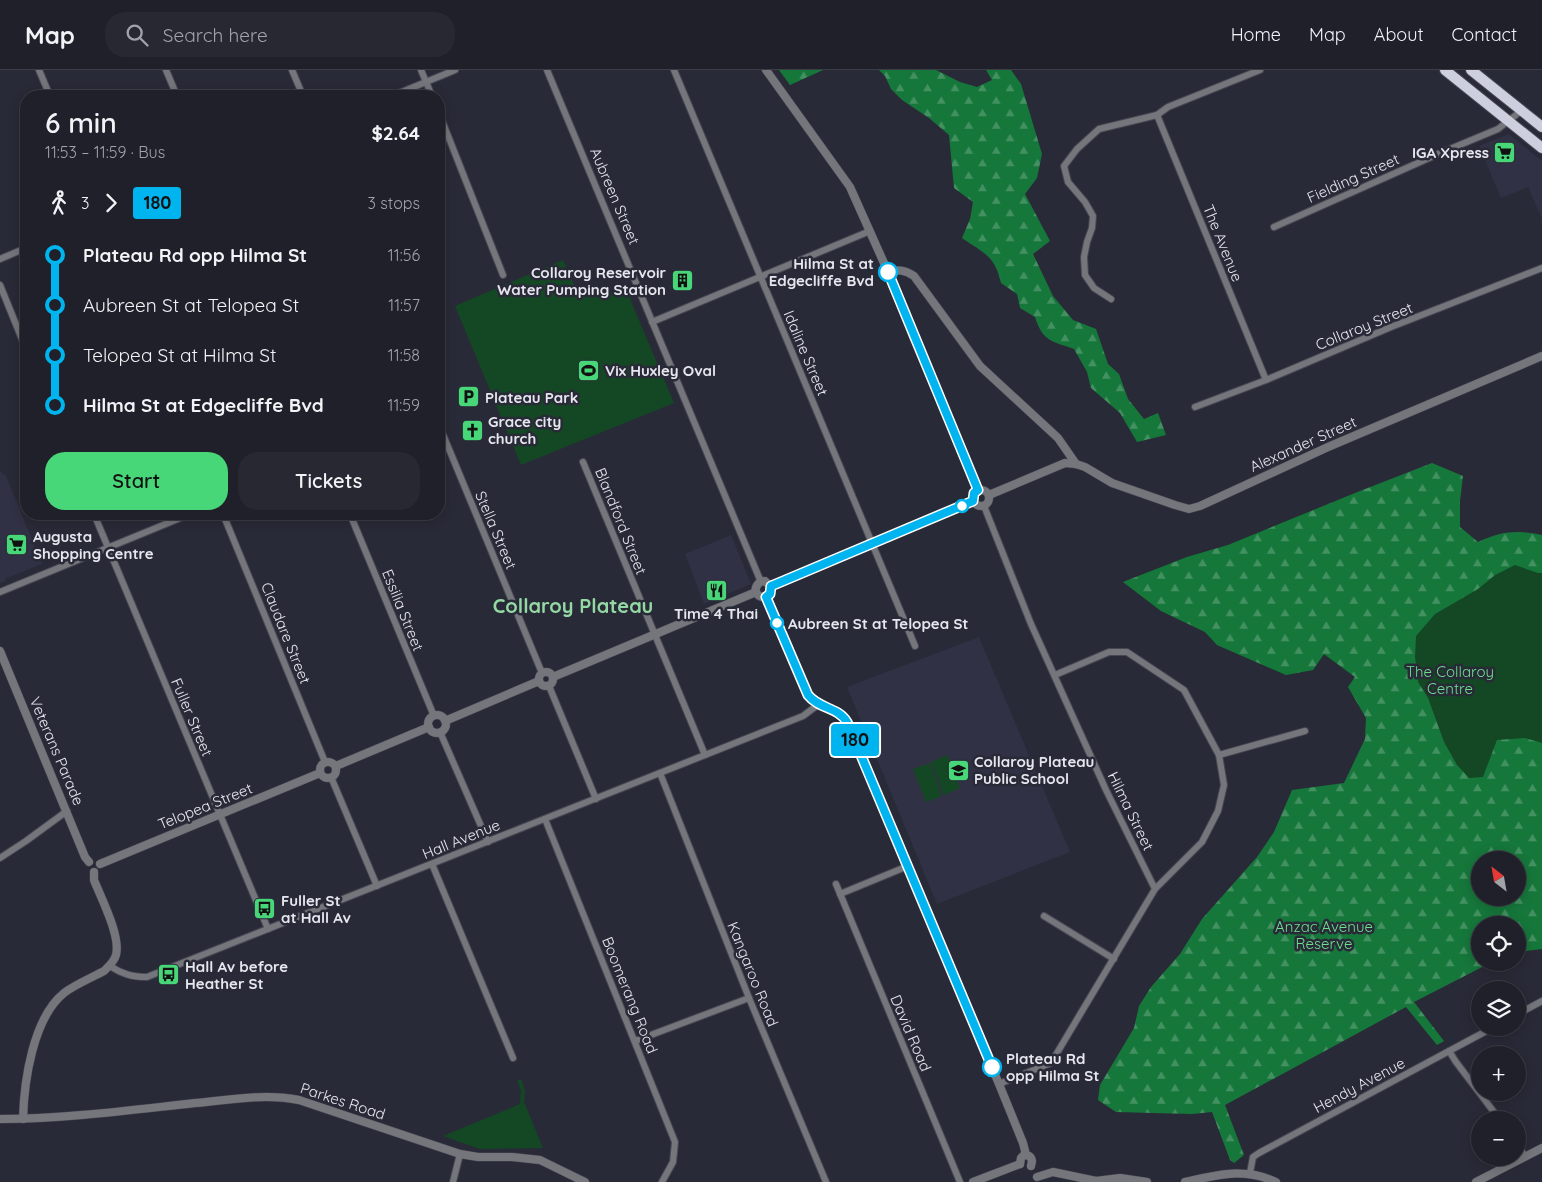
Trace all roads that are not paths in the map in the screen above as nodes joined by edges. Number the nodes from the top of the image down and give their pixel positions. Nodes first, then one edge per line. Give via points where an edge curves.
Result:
1 (39, 70) edge
2 (166, 70) edge
3 (292, 70) edge
4 (421, 70) edge
5 (455, 70) edge
6 (547, 70) edge
7 (674, 70) edge
8 (766, 70) edge
9 (1260, 70) edge
10 (1445, 70) edge
11 (1471, 70) edge
12 (426, 82) junction
13 (47, 90) edge
14 (174, 90) edge
15 (300, 90) edge
16 (407, 90) edge
17 (429, 90) edge
18 (1521, 111) junction
19 (1157, 115) junction
20 (1509, 121) junction
21 (1542, 127) edge
22 (445, 128) edge
23 (1542, 148) edge
24 (1274, 227) dead end
25 (870, 231) junction
26 (20, 250) edge
27 (0, 258) edge
28 (1542, 268) edge
29 (888, 272) junction
30 (503, 275) dead end
31 (760, 277) junction
32 (0, 285) edge
33 (1111, 299) dead end
34 (652, 322) junction
35 (20, 334) edge
36 (1542, 356) edge
37 (1266, 380) junction
38 (1194, 407) dead end
39 (445, 440) edge
40 (583, 462) dead end
41 (1076, 464) junction
42 (978, 490) junction
43 (989, 495) junction
44 (973, 501) junction
45 (984, 506) junction
46 (96, 520) edge
47 (176, 520) edge
48 (225, 520) edge
49 (352, 520) edge
50 (872, 544) junction
51 (108, 548) junction
52 (761, 582) junction
53 (771, 586) junction
54 (0, 592) edge
55 (756, 592) junction
56 (766, 597) junction
57 (654, 634) junction
58 (915, 646) dead end
59 (0, 651) edge
60 (1055, 676) junction
61 (541, 677) junction
62 (553, 677) junction
63 (549, 686) junction
64 (819, 704) junction
65 (434, 716) junction
66 (445, 721) junction
67 (429, 727) junction
68 (1305, 731) dead end
69 (440, 732) junction
70 (705, 755) junction
71 (1219, 755) junction
72 (325, 762) junction
73 (336, 766) junction
74 (320, 773) junction
75 (660, 773) junction
76 (331, 778) junction
77 (596, 799) junction
78 (67, 811) junction
79 (219, 815) junction
80 (545, 819) junction
81 (488, 842) junction
82 (0, 858) edge
83 (89, 862) junction
84 (100, 864) junction
85 (432, 864) junction
86 (908, 866) junction
87 (94, 872) junction
88 (836, 884) dead end
89 (377, 886) junction
90 (1154, 889) junction
91 (840, 894) junction
92 (1044, 916) dead end
93 (268, 929) junction
94 (1114, 959) junction
95 (110, 966) junction
96 (749, 998) junction
97 (1542, 1001) edge
98 (1526, 1010) edge
99 (1477, 1036) edge
100 (634, 1040) junction
101 (1449, 1051) junction
102 (514, 1058) dead end
103 (999, 1084) junction
104 (1493, 1111) edge
105 (0, 1119) edge
106 (23, 1119) junction
107 (1542, 1148) edge
108 (460, 1154) junction
109 (1026, 1155) junction
110 (1526, 1156) edge
111 (1020, 1164) junction
112 (1030, 1166) junction
113 (1507, 1166) edge
114 (1250, 1173) junction
115 (1038, 1179) edge
116 (453, 1182) edge
117 (585, 1182) edge
118 (662, 1182) edge
119 (826, 1182) edge
120 (960, 1182) edge
121 (973, 1182) edge
122 (1147, 1182) edge
123 (1185, 1182) edge
124 (1276, 1182) edge
125 (1476, 1182) edge

1 - 13 street
2 - 14 street
3 - 15 street
4 - 12 street
5 - 12 street
6 - 34 street, Aubreen Street
7 - 31 street, Idaline Street
8 - 25 street via 847,182
9 - 19 street via 1168,107
10 - 20 highway
11 - 18 highway
12 - 16 street
12 - 17 street
18 - 20 street, Fielding Street
18 - 21 highway
19 - 33 street via 1099,129 1064,166 1068,182 1093,216 1084,257 1085,275 1094,288
19 - 37 street, The Avenue
20 - 23 highway
20 - 24 street, Fielding Street via 1498,129
22 - 30 street
25 - 29 street
25 - 31 street
26 - 27 street
28 - 37 street, Collaroy Street
29 - 41 street via 902,270 914,276 980,366 1058,438
29 - 42 street
31 - 34 street
31 - 50 street, Idaline Street
32 - 35 street
34 - 52 street, Aubreen Street
36 - 41 street, Alexander Street via 1188,509 1112,483
37 - 38 street, Collaroy Street
39 - 61 street, Stella Street
40 - 57 street, Blandford Street
41 - 43 street via 1065,463
42 - 43 street
42 - 44 street
43 - 45 street
44 - 45 street
44 - 50 street
45 - 60 street, Hilma Street
46 - 51 street, Fuller Street
47 - 51 street
48 - 72 street, Claudare Street
49 - 65 street, Essilia Street
50 - 53 street
50 - 58 street, Idaline Street
51 - 54 street
51 - 79 street, Fuller Street
52 - 53 street via 768,582
52 - 55 street via 756,586
53 - 56 street
55 - 56 street via 760,597
55 - 57 street
56 - 64 street via 808,695
57 - 62 street
57 - 70 street, Blandford Street
59 - 78 street, Veterans Parade
60 - 71 street via 1109,652 1127,652 1184,690
60 - 90 street, Hilma Street
61 - 62 street via 547,672
61 - 63 street via 542,685
61 - 66 street
62 - 63 street
63 - 77 street
64 - 70 street, Hall Avenue via 803,716
64 - 86 street via 840,713 847,722
65 - 66 street
65 - 67 street via 428,722
66 - 69 street
67 - 69 street via 432,732
67 - 73 street
68 - 71 street
69 - 81 street
70 - 75 street, Hall Avenue
71 - 90 street via 1224,785 1218,811 1202,842
72 - 73 street
72 - 74 street
73 - 76 street
74 - 76 street
74 - 79 street, Telopea Street
75 - 77 street, Hall Avenue
75 - 96 street, Kangaroo Road
76 - 89 street
77 - 80 street, Hall Avenue
78 - 82 street
78 - 83 street, Veterans Parade
79 - 84 street, Telopea Street
79 - 93 street, Fuller Street
80 - 81 street, Hall Avenue
80 - 100 street, Boomerang Road
81 - 85 street, Hall Avenue
83 - 84 street via 96,860
83 - 87 street via 88,867
84 - 87 street via 99,870
85 - 89 street, Hall Avenue
85 - 102 street
86 - 91 street
86 - 103 street
87 - 95 street via 94,880 118,944
88 - 91 street, David Road
89 - 93 street, Hall Avenue
90 - 94 street
91 - 120 street, David Road
92 - 94 street
93 - 95 street, Hall Avenue via 147,977 135,978
94 - 103 street via 1051,1063
95 - 106 street via 64,993 50,1009 34,1041
96 - 100 street
96 - 119 street, Kangaroo Road
97 - 98 street
99 - 101 street, Hendy Avenue
100 - 118 street, Boomerang Road via 675,1142 673,1162
101 - 104 street
101 - 114 street, Hendy Avenue via 1258,1153 1253,1157
103 - 109 street
105 - 106 street, Parkes Road
106 - 108 street, Parkes Road via 285,1097
107 - 110 street
108 - 116 street
108 - 117 street, Parkes Road via 540,1160
109 - 111 street via 1020,1158
109 - 112 street via 1032,1159
111 - 112 street via 1024,1168
111 - 121 street
112 - 115 street
113 - 125 street
114 - 123 street via 1226,1173
114 - 124 street
115 - 122 street via 1053,1172 1096,1181 1120,1178

